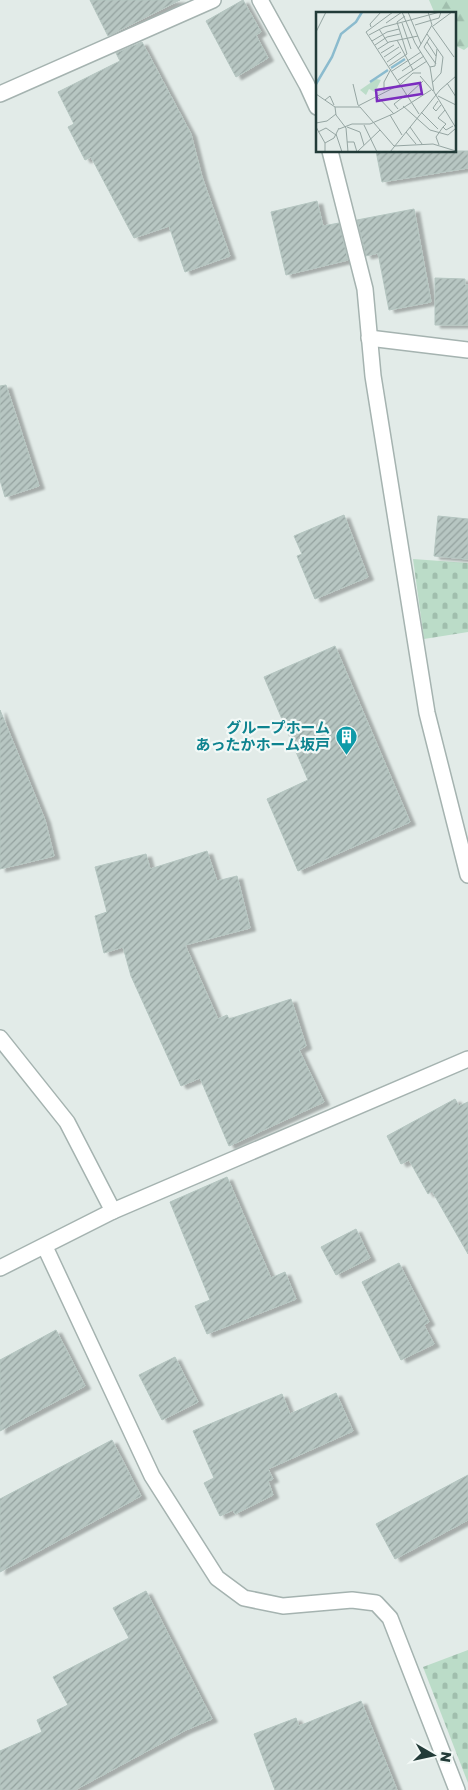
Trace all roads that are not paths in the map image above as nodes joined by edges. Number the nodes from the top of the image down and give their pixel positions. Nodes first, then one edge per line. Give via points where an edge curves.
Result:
1 (213, 0) edge
2 (260, 0) edge
3 (0, 94) edge
4 (316, 106) edge
5 (330, 152) edge
6 (369, 338) junction
7 (468, 350) edge
8 (468, 875) edge
9 (0, 1038) edge
10 (468, 1059) edge
11 (113, 1211) junction
12 (45, 1247) junction
13 (0, 1268) edge
14 (456, 1790) edge

1 - 3 street
2 - 4 street
5 - 6 street via 365,289
6 - 7 street
6 - 8 street via 426,713
9 - 11 street via 67,1122
10 - 11 street
11 - 12 street
12 - 13 street
12 - 14 street via 152,1476 217,1578 244,1598 283,1606 352,1600 376,1603 390,1618

